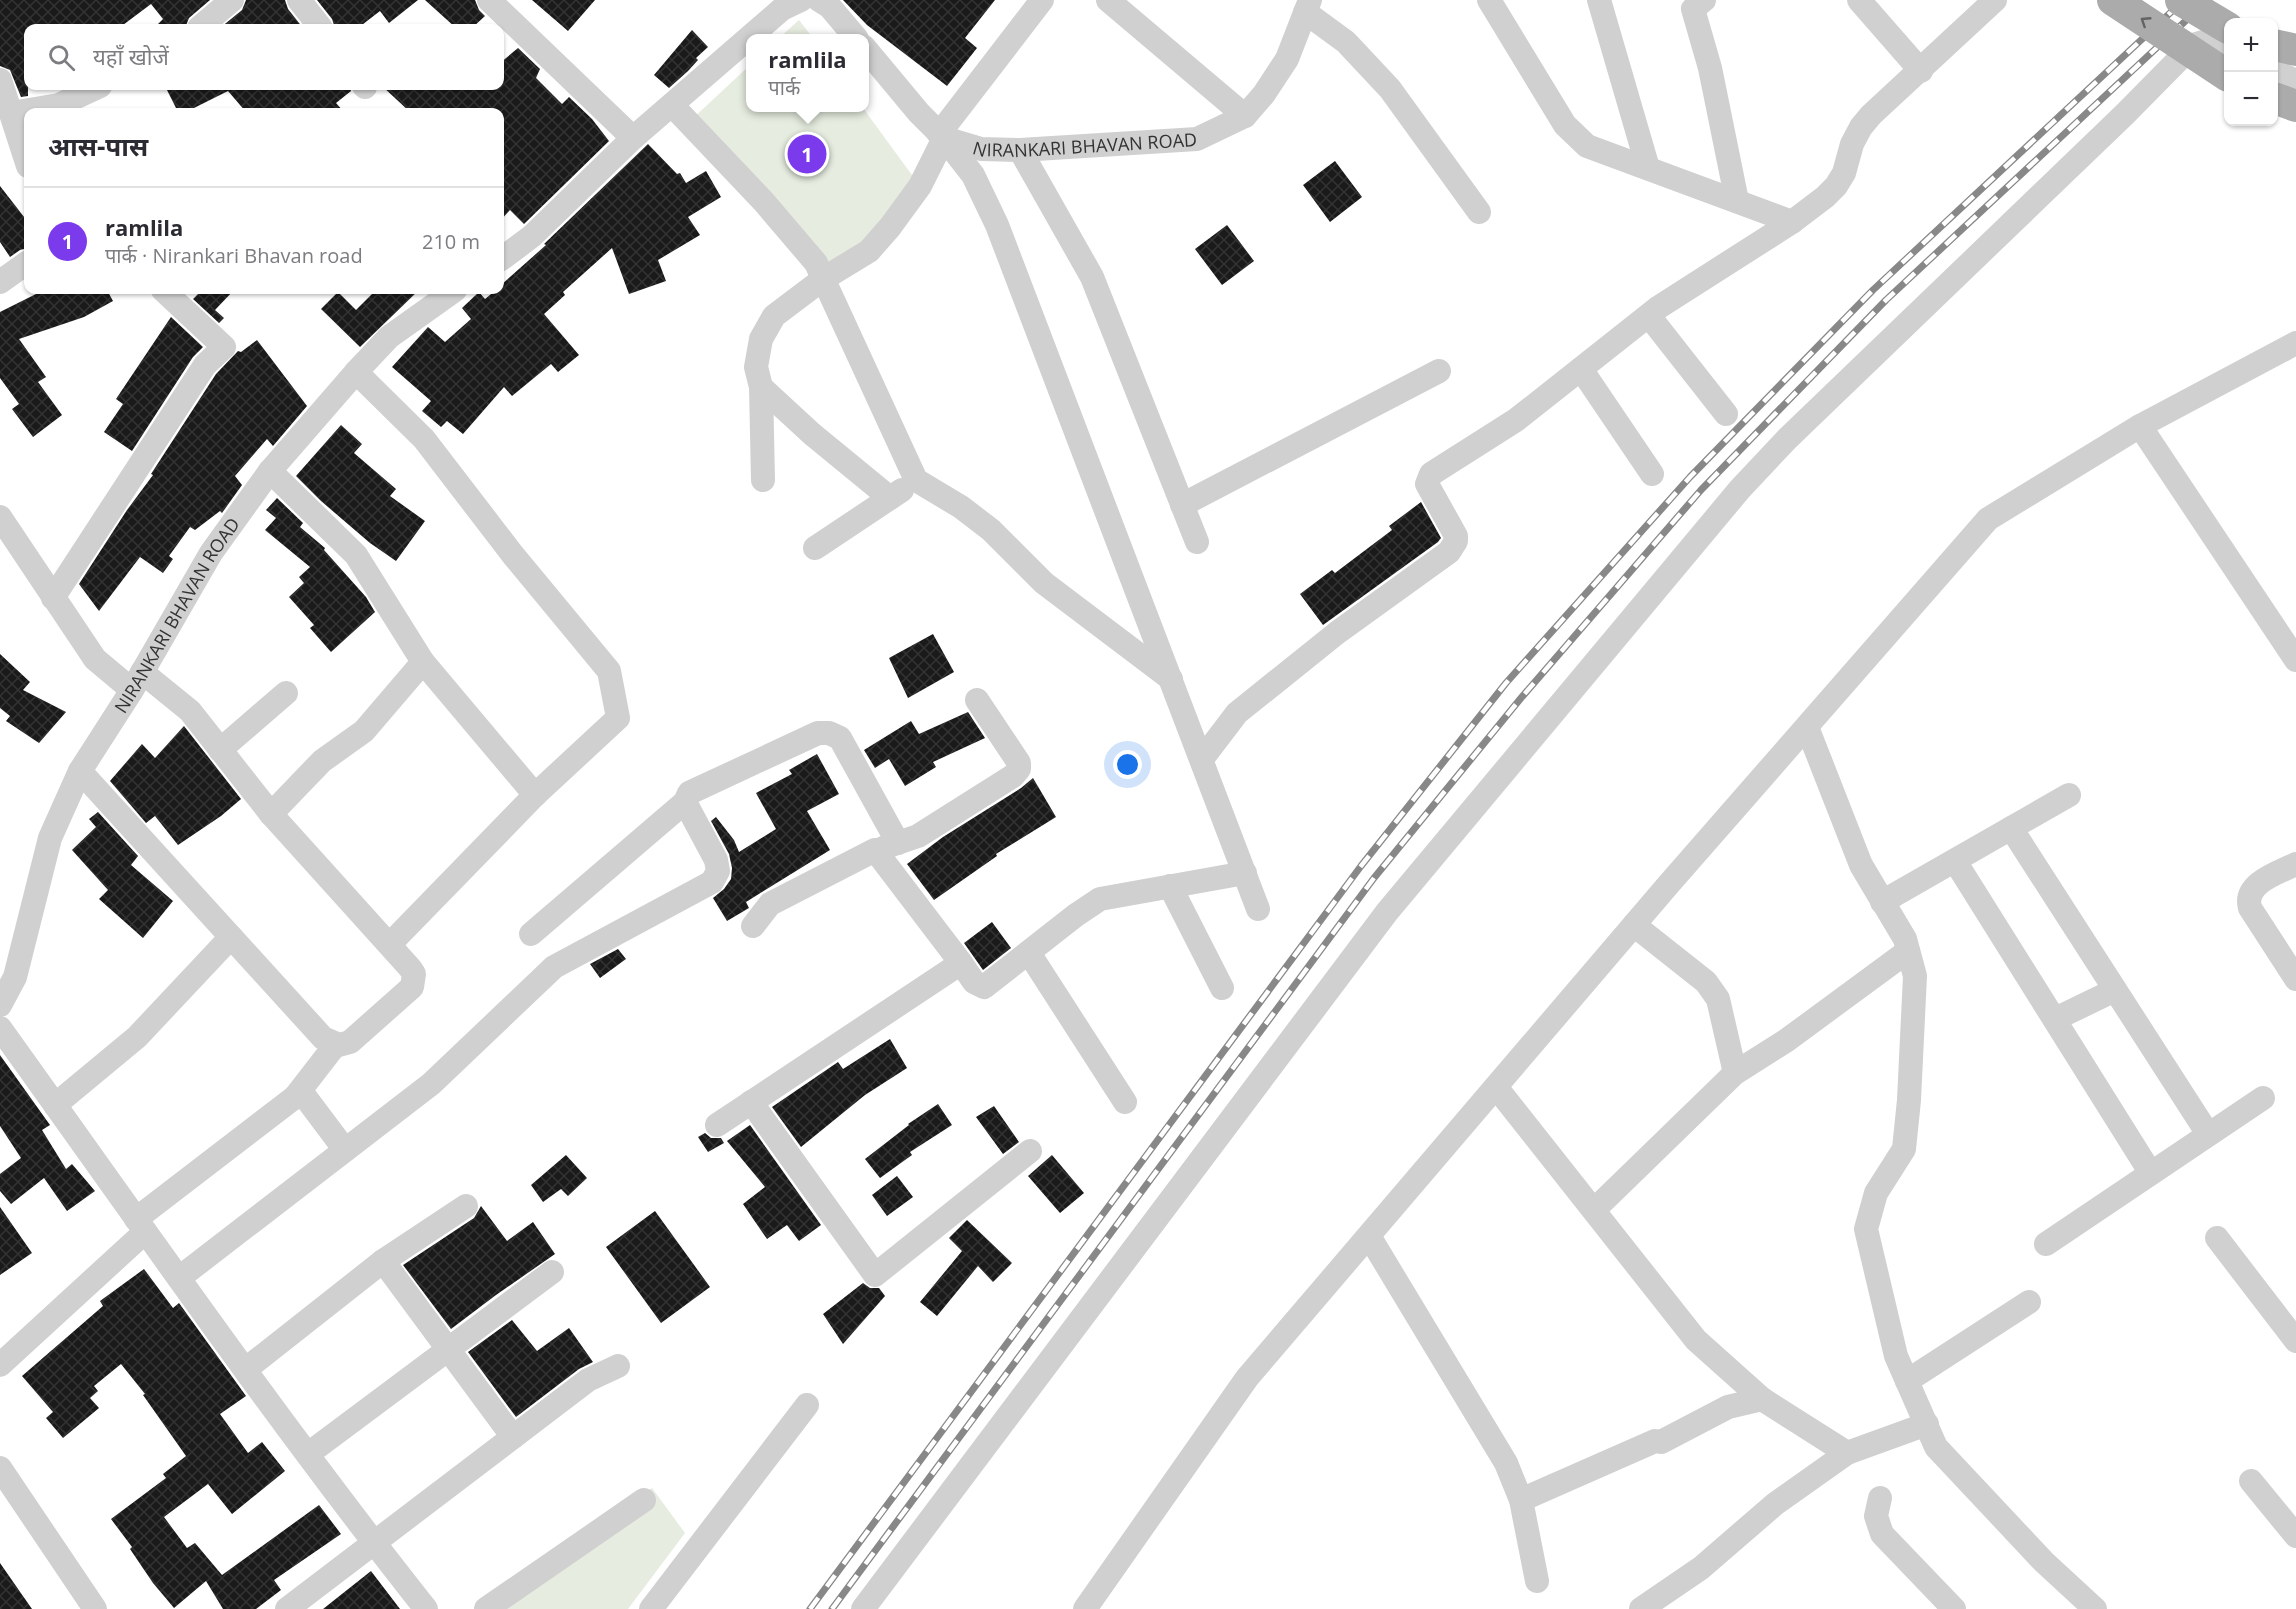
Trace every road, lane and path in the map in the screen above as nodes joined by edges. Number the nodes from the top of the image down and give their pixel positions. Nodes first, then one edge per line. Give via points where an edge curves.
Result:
1 (232, 0) edge
2 (299, 0) edge
3 (801, 0) edge
4 (819, 0) edge
5 (1042, 0) edge
6 (1108, 0) edge
7 (1489, 0) edge
8 (1599, 0) edge
9 (1859, 0) edge
10 (1995, 0) edge
11 (2112, 0) edge
12 (2181, 0) edge
13 (496, 2) edge
14 (1696, 3) edge
15 (1308, 6) edge
16 (204, 24) edge
17 (318, 24) edge
18 (2224, 25) edge
19 (753, 34) edge
20 (853, 34) edge
21 (746, 40) edge
22 (2278, 46) edge
23 (2224, 50) edge
24 (2296, 50) edge
25 (869, 53) edge
26 (1921, 71) junction
27 (2276, 72) edge
28 (2224, 73) edge
29 (0, 80) edge
30 (2296, 81) edge
31 (91, 90) edge
32 (2278, 99) edge
33 (672, 105) junction
34 (2296, 106) edge
35 (41, 108) edge
36 (24, 111) edge
37 (11, 113) junction
38 (1245, 116) junction
39 (942, 136) junction
40 (633, 138) junction
41 (1020, 150) junction
42 (24, 154) edge
43 (1648, 168) junction
44 (1737, 201) junction
45 (1479, 212) dead end
46 (1792, 222) junction
47 (504, 257) edge
48 (24, 265) edge
49 (823, 279) junction
50 (0, 282) edge
51 (167, 294) edge
52 (449, 294) edge
53 (1649, 316) junction
54 (2296, 342) edge
55 (1581, 369) junction
56 (1439, 371) dead end
57 (356, 372) junction
58 (761, 387) junction
59 (1726, 414) dead end
60 (2140, 426) junction
61 (270, 471) junction
62 (1652, 474) dead end
63 (762, 480) dead end
64 (916, 480) junction
65 (890, 498) junction
66 (1182, 505) junction
67 (0, 517) edge
68 (1197, 542) dead end
69 (815, 548) dead end
70 (53, 598) junction
71 (2296, 660) edge
72 (423, 662) junction
73 (1171, 679) junction
74 (137, 681) junction
75 (286, 693) dead end
76 (977, 700) dead end
77 (1807, 727) junction
78 (220, 750) junction
79 (1202, 759) junction
80 (80, 771) junction
81 (535, 795) junction
82 (2069, 795) dead end
83 (685, 802) junction
84 (271, 814) junction
85 (2011, 828) junction
86 (898, 843) junction
87 (875, 850) junction
88 (1955, 861) junction
89 (2296, 864) edge
90 (1245, 873) junction
91 (1170, 886) junction
92 (1882, 902) junction
93 (1258, 909) dead end
94 (1634, 925) junction
95 (753, 926) dead end
96 (531, 934) dead end
97 (231, 937) junction
98 (390, 944) junction
99 (1908, 951) junction
100 (1029, 953) junction
101 (961, 963) junction
102 (2296, 979) edge
103 (1222, 988) dead end
104 (2115, 990) junction
105 (0, 1005) edge
106 (2055, 1019) junction
107 (0, 1028) edge
108 (336, 1044) junction
109 (1735, 1073) junction
110 (1496, 1088) junction
111 (295, 1097) junction
112 (2263, 1098) dead end
113 (751, 1102) junction
114 (1125, 1102) dead end
115 (55, 1105) junction
116 (717, 1125) dead end
117 (2208, 1134) junction
118 (345, 1150) junction
119 (1030, 1151) dead end
120 (2150, 1172) junction
121 (466, 1206) dead end
122 (1594, 1210) junction
123 (141, 1225) junction
124 (1369, 1236) junction
125 (2217, 1238) dead end
126 (2046, 1244) dead end
127 (384, 1262) junction
128 (552, 1272) dead end
129 (179, 1278) junction
130 (2029, 1302) dead end
131 (2296, 1341) edge
132 (449, 1350) junction
133 (0, 1365) edge
134 (618, 1366) dead end
135 (246, 1369) junction
136 (1907, 1381) junction
137 (1762, 1399) junction
138 (807, 1405) dead end
139 (1927, 1425) junction
140 (513, 1437) junction
141 (1847, 1453) junction
142 (308, 1454) junction
143 (0, 1468) edge
144 (2251, 1481) dead end
145 (1880, 1498) dead end
146 (644, 1500) dead end
147 (1521, 1500) junction
148 (2296, 1536) edge
149 (374, 1543) junction
150 (1537, 1581) dead end
151 (92, 1608) edge
152 (287, 1609) edge
153 (426, 1609) edge
154 (486, 1609) edge
155 (651, 1609) edge
156 (863, 1609) edge
157 (1085, 1609) edge
158 (1641, 1609) edge
159 (1954, 1609) edge
160 (2095, 1609) edge

1 - 16 street
2 - 17 street
3 - 19 street via 782,9
4 - 20 street
5 - 39 street
6 - 38 street
7 - 43 street via 1565,125 1587,146
8 - 43 street
9 - 26 street
10 - 26 street
28 -> 11 main road, bridge
12 - 18 main road, bridge
13 - 40 street
14 - 44 street
15 - 38 street, NIRANKARI BHAVAN ROAD via 1287,59
15 - 45 street via 1390,89
21 - 33 street
22 - 24 main road
23 - 156 street via 2203,42 2193,45 1762,464 1387,912
25 - 39 street, NIRANKARI BHAVAN ROAD
26 - 46 street via 1861,127 1836,186
27 - 30 street
29 - 37 street
31 - 35 street via 59,105
32 - 34 main road
33 - 40 street
33 - 49 street via 764,202 816,263
36 - 37 street
37 - 42 street
38 - 41 street, NIRANKARI BHAVAN ROAD via 1197,139
39 - 41 street, NIRANKARI BHAVAN ROAD via 981,149
39 - 49 street via 920,186 890,227 869,251
39 - 73 street via 973,175 997,225
40 - 47 street via 567,204
41 - 66 street via 1092,277
43 - 44 street
44 - 46 street
46 - 53 street
48 - 50 street
49 - 58 street via 774,316 761,339 756,367
49 - 64 street
51 - 70 street via 224,346 205,365
52 - 57 street, NIRANKARI BHAVAN ROAD via 389,337
53 - 55 street
53 - 59 street
54 - 60 street
55 - 62 street
55 - 79 street via 1516,420 1431,474 1427,484 1456,536 1449,552 1338,632 1237,713
56 - 66 street
57 - 61 street, NIRANKARI BHAVAN ROAD
57 - 81 street via 424,439 609,671 618,718
58 - 63 street
58 - 65 street
60 - 71 street
60 - 77 street via 1988,519
61 - 72 street via 356,555
61 - 74 street, NIRANKARI BHAVAN ROAD via 210,553
64 - 65 street
64 - 73 street via 991,530 1044,583
65 - 69 street
66 - 68 street
67 - 70 street
70 - 74 street via 95,658
72 - 81 street
72 - 84 street via 364,731 322,761
73 - 79 street
74 - 78 street via 190,711
74 - 80 street, NIRANKARI BHAVAN ROAD
75 - 78 street
76 - 86 street via 1019,763 1019,769 1014,776 918,836
77 - 92 street via 1861,865
77 - 94 street
78 - 84 street
79 - 90 street
80 - 97 street
80 - 105 street, NIRANKARI BHAVAN ROAD via 50,838 15,976
81 - 98 street
82 - 85 street
83 - 86 street via 689,793 818,733 829,733 840,738
83 - 96 street
83 - 118 street via 716,860 718,871 712,882 554,967 430,1084
84 - 98 street
85 - 88 street
85 - 104 street
86 - 87 street
87 - 95 street via 770,904
87 - 101 street
88 - 92 street
88 - 106 street
89 - 102 street via 2258,884 2248,900
90 - 91 street
90 - 93 street
91 - 100 street via 1100,899
91 - 103 street
92 - 99 street
94 - 109 street via 1706,982 1718,999
94 - 110 street
97 - 108 street via 323,1038
97 - 115 street via 137,1036
98 - 108 street via 414,974 412,987 350,1042
99 - 109 street
99 - 136 street via 1915,976 1904,1149 1876,1193 1866,1229 1896,1356
100 - 101 street via 984,987 974,982
100 - 114 street
101 - 113 street
104 - 106 street
104 - 117 street
106 - 120 street
107 - 115 street
108 - 111 street
109 - 122 street
110 - 122 street
110 - 124 street
111 - 118 street via 306,1098
111 - 123 street
112 - 117 street
113 - 116 street
113 - 119 street via 875,1275
115 - 123 street
117 - 120 street
118 - 129 street
120 - 126 street
121 - 127 street
122 - 137 street via 1696,1340
123 - 129 street
123 - 133 street
124 - 147 street via 1506,1463
124 - 157 street via 1247,1378
125 - 131 street
127 - 132 street
127 - 135 street
128 - 132 street
129 - 135 street
130 - 136 street
132 - 140 street
132 - 142 street
134 - 140 street via 588,1380
135 - 142 street
136 - 139 street
137 - 141 street
137 - 147 street via 1728,1407 1661,1442 1655,1441
138 - 155 street
139 - 141 street
139 - 160 street via 1936,1447 2044,1562
140 - 149 street
141 - 158 street via 1774,1504 1701,1568
142 - 149 street
143 - 151 street
144 - 148 street
145 - 159 street via 1876,1516 1882,1534
146 - 154 street
147 - 150 street
149 - 152 street
149 - 153 street

